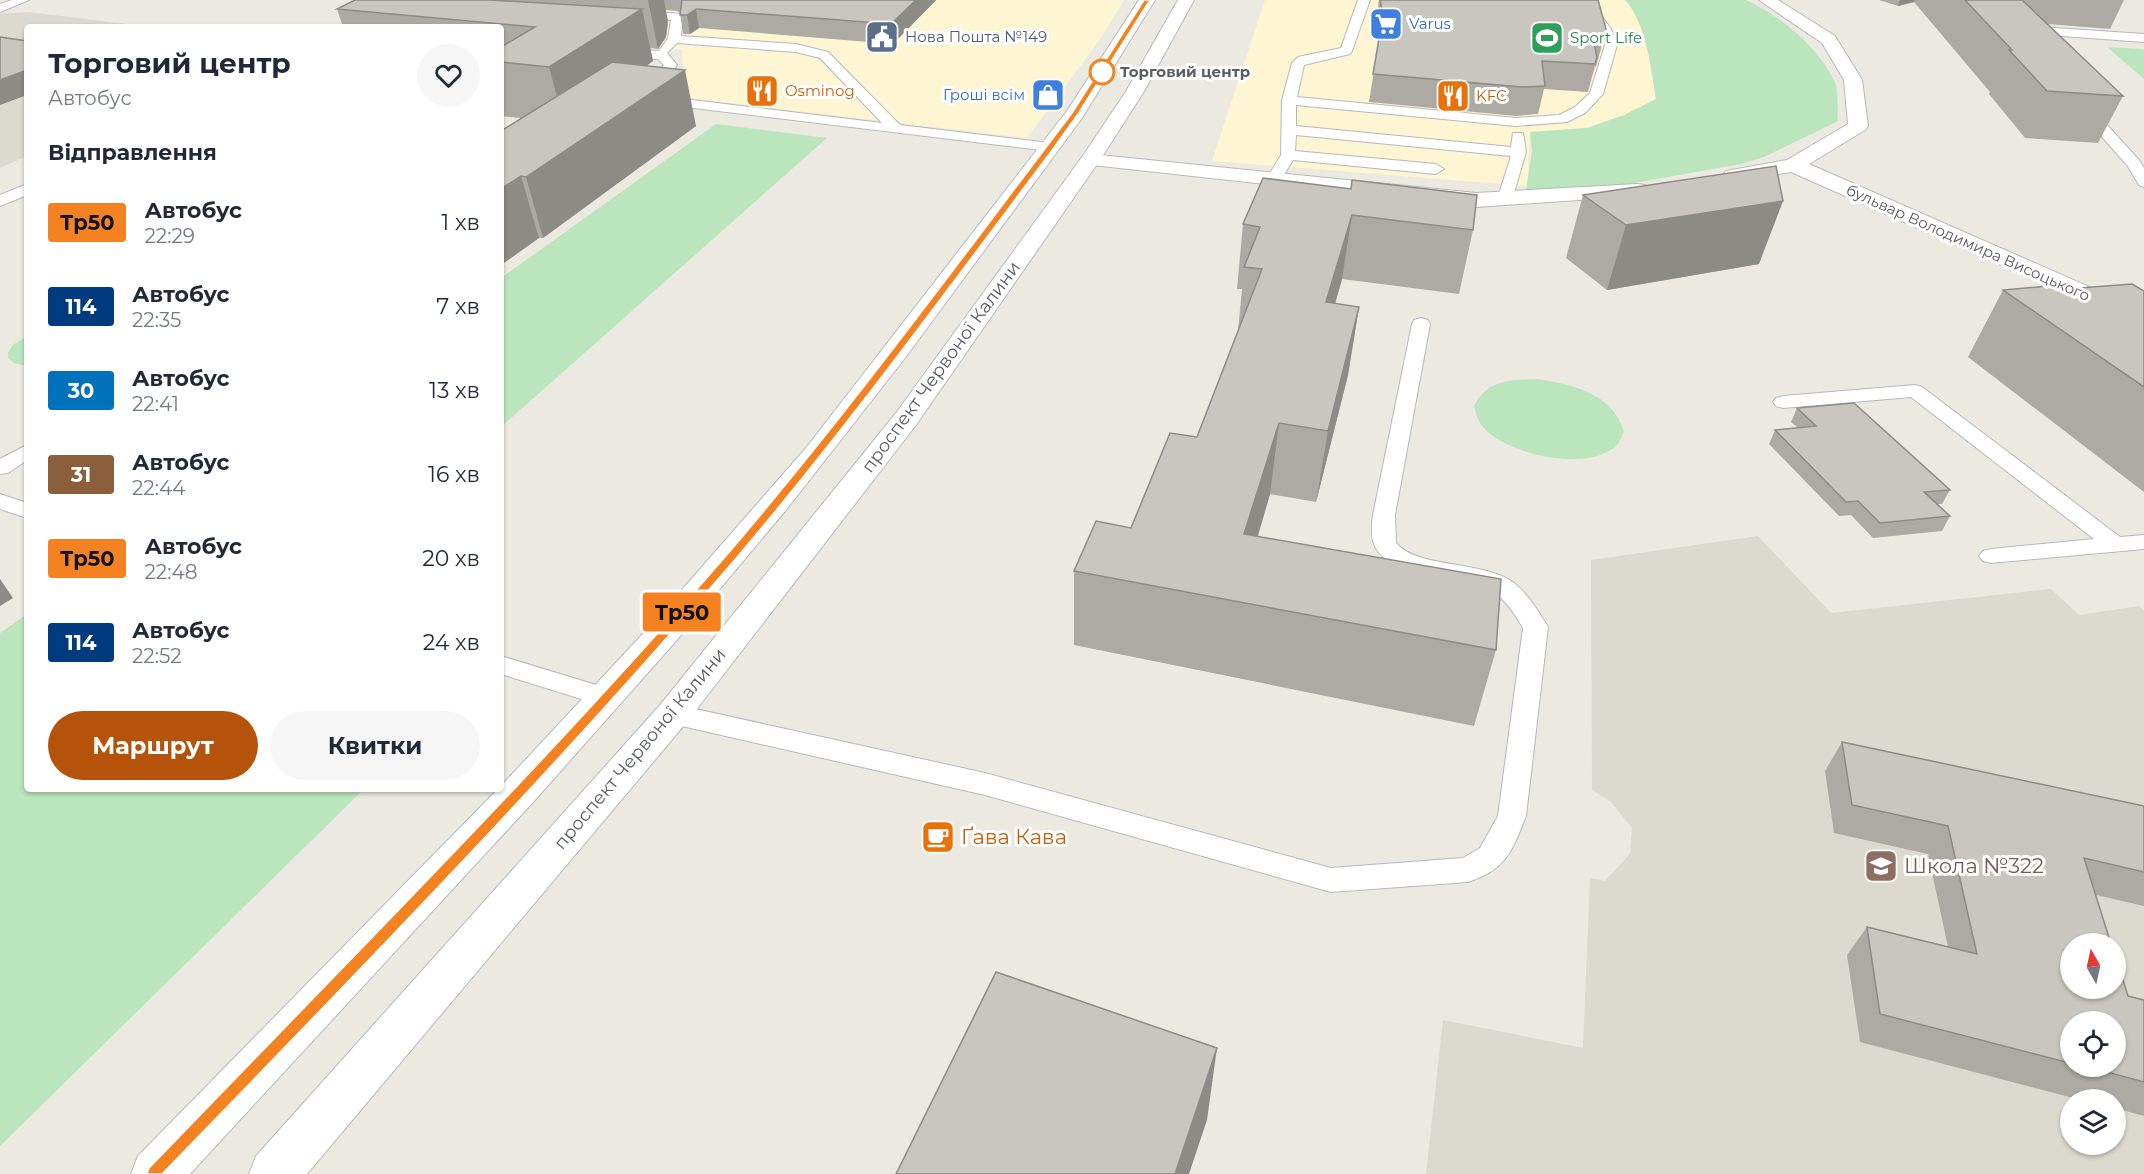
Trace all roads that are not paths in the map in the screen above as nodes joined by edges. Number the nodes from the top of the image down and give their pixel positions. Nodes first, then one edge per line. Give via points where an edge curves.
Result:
1 (23, 0) edge
2 (1147, 0) edge
3 (1186, 0) edge
4 (1364, 0) edge
5 (1584, 0) edge
6 (1767, 0) edge
7 (0, 8) edge
8 (618, 12) edge
9 (2144, 38) edge
10 (674, 39) junction
11 (2028, 46) edge
12 (606, 51) edge
13 (662, 55) junction
14 (2073, 96) edge
15 (1288, 100) junction
16 (1516, 122) junction
17 (896, 129) junction
18 (1288, 130) junction
19 (1050, 147) junction
20 (1519, 152) junction
21 (1288, 155) junction
22 (1090, 160) junction
23 (2139, 164) edge
24 (1793, 165) junction
25 (1436, 170) dead end
26 (1718, 177) edge
27 (1274, 180) junction
28 (2144, 182) edge
29 (1651, 188) edge
30 (24, 190) edge
31 (1505, 200) junction
32 (0, 201) edge
33 (2144, 303) edge
34 (2121, 310) junction
35 (2144, 320) edge
36 (1421, 324) dead end
37 (1784, 402) dead end
38 (24, 453) edge
39 (0, 468) edge
40 (0, 501) edge
41 (24, 510) edge
42 (2144, 542) edge
43 (2116, 545) junction
44 (1990, 556) dead end
45 (504, 666) edge
46 (607, 698) junction
47 (673, 714) junction
48 (156, 1174) edge
49 (274, 1174) edge

1 - 7 lane
2 - 19 main road
3 - 22 main road, проспект Червоної Калини via 1134,93
4 - 15 lane via 1346,51 1298,63
5 - 16 lane via 1601,22 1611,45 1596,94 1580,110 1562,119
6 - 24 main road via 1829,40 1853,80 1858,126
8 - 10 lane via 677,17
9 - 11 lane via 2013,29
10 - 13 lane
10 - 17 lane via 796,48 824,55
12 - 13 lane
13 - 17 lane via 671,65 640,98
14 - 23 lane
15 - 16 lane
15 - 18 lane
16 - 20 lane
17 - 19 lane
18 - 20 lane
18 - 21 lane
19 - 46 main road via 849,413
20 - 31 lane
21 - 25 lane
21 - 27 lane
22 - 27 main road
22 - 47 main road, проспект Червоної Калини via 906,419
23 - 28 lane
24 - 26 main road
24 - 34 main road, бульвар Володимира Висоцького
27 - 31 main road
29 - 31 main road
30 - 32 lane
33 - 34 lane
34 - 35 main road, бульвар Володимира Висоцького
36 - 47 lane via 1384,515 1384,544 1402,558 1501,585 1536,627 1512,816 1491,857 1468,870 1331,880 984,784
37 - 43 lane via 1915,391
38 - 39 lane
40 - 41 lane
42 - 43 lane
43 - 44 lane
45 - 46 lane
46 - 48 main road
47 - 49 main road, проспект Червоної Калини

